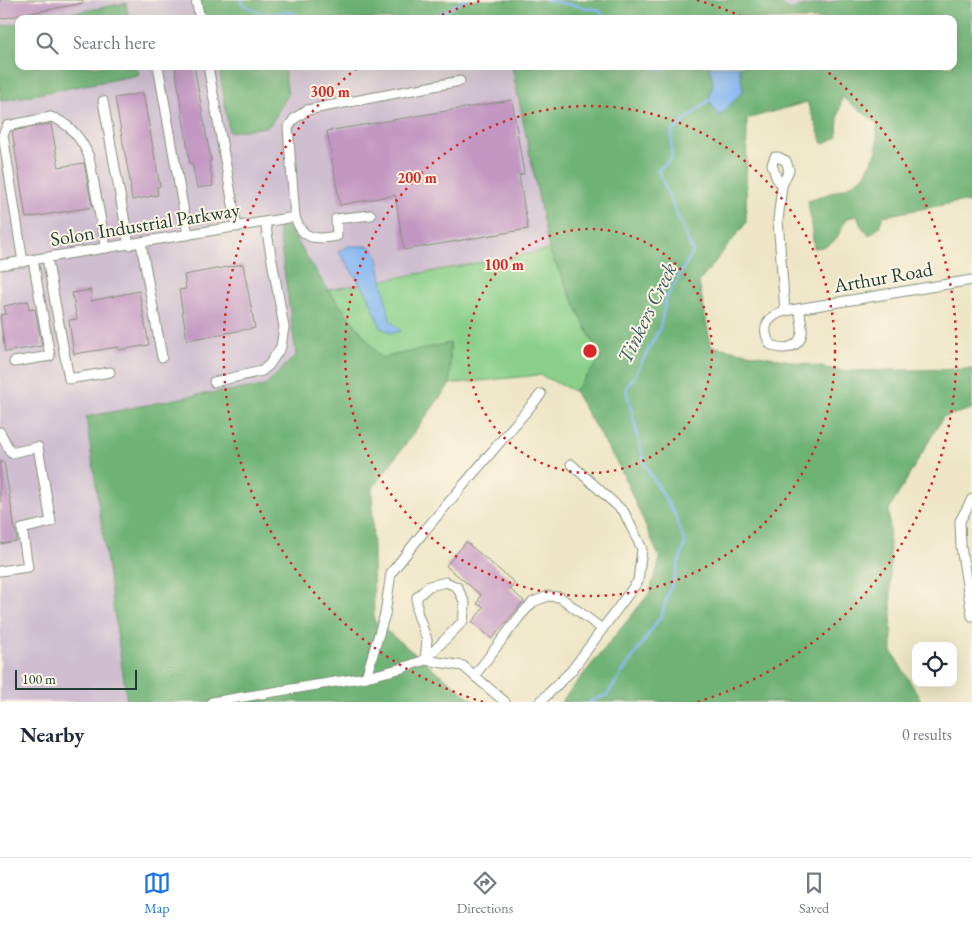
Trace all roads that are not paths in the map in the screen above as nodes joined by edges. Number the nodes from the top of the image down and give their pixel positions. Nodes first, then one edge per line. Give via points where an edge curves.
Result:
1 (196, 0) edge
2 (199, 15) edge
3 (159, 70) edge
4 (209, 70) edge
5 (460, 81) dead end
6 (103, 101) dead end
7 (782, 186) dead end
8 (371, 215) dead end
9 (295, 217) junction
10 (265, 222) junction
11 (237, 227) junction
12 (188, 235) junction
13 (141, 243) junction
14 (129, 245) junction
15 (106, 248) junction
16 (47, 258) junction
17 (33, 260) junction
18 (23, 262) junction
19 (0, 265) edge
20 (972, 280) edge
21 (799, 308) junction
22 (785, 311) junction
23 (162, 357) dead end
24 (14, 362) dead end
25 (110, 372) dead end
26 (214, 382) dead end
27 (541, 394) dead end
28 (0, 432) edge
29 (571, 464) dead end
30 (972, 499) edge
31 (0, 571) edge
32 (972, 616) edge
33 (602, 629) junction
34 (425, 660) junction
35 (475, 676) junction
36 (366, 677) junction
37 (212, 702) edge
38 (506, 702) edge
39 (540, 702) edge

1 - 2 street
3 - 12 street
4 - 11 street
5 - 9 street via 307,110 294,118 288,128
6 - 14 street
7 - 22 street via 778,220
8 - 9 street via 336,219 337,236 323,239 299,229
9 - 10 street, Solon Industrial Parkway
10 - 11 street, Solon Industrial Parkway
10 - 26 street via 284,328 281,347 262,371
11 - 12 street, Solon Industrial Parkway
12 - 13 street, Solon Industrial Parkway
13 - 14 street, Solon Industrial Parkway
13 - 23 street
14 - 15 street, Solon Industrial Parkway
15 - 16 street, Solon Industrial Parkway
15 - 18 street via 84,145 57,118 51,117 6,126 3,135
16 - 17 street, Solon Industrial Parkway
16 - 25 street via 69,379
17 - 18 street, Solon Industrial Parkway
17 - 24 street via 50,356
18 - 19 street, Solon Industrial Parkway
20 - 21 street, Arthur Road
21 - 22 street, Arthur Road
21 - 22 street, Arthur Road via 800,338 790,348 783,349 770,344 766,331 774,314
27 - 36 street via 391,573 385,614
28 - 31 street via 11,453 38,447 52,522 22,530 28,567
29 - 33 street via 624,512 642,549 638,581
30 - 32 street via 960,521
33 - 35 street via 560,597 548,596 533,602 520,616
33 - 39 street via 572,670
34 - 34 street via 463,621 465,603 457,587 446,582 429,586 417,597 417,612 427,640
34 - 35 street via 463,666
34 - 36 street
35 - 38 street
36 - 37 street

